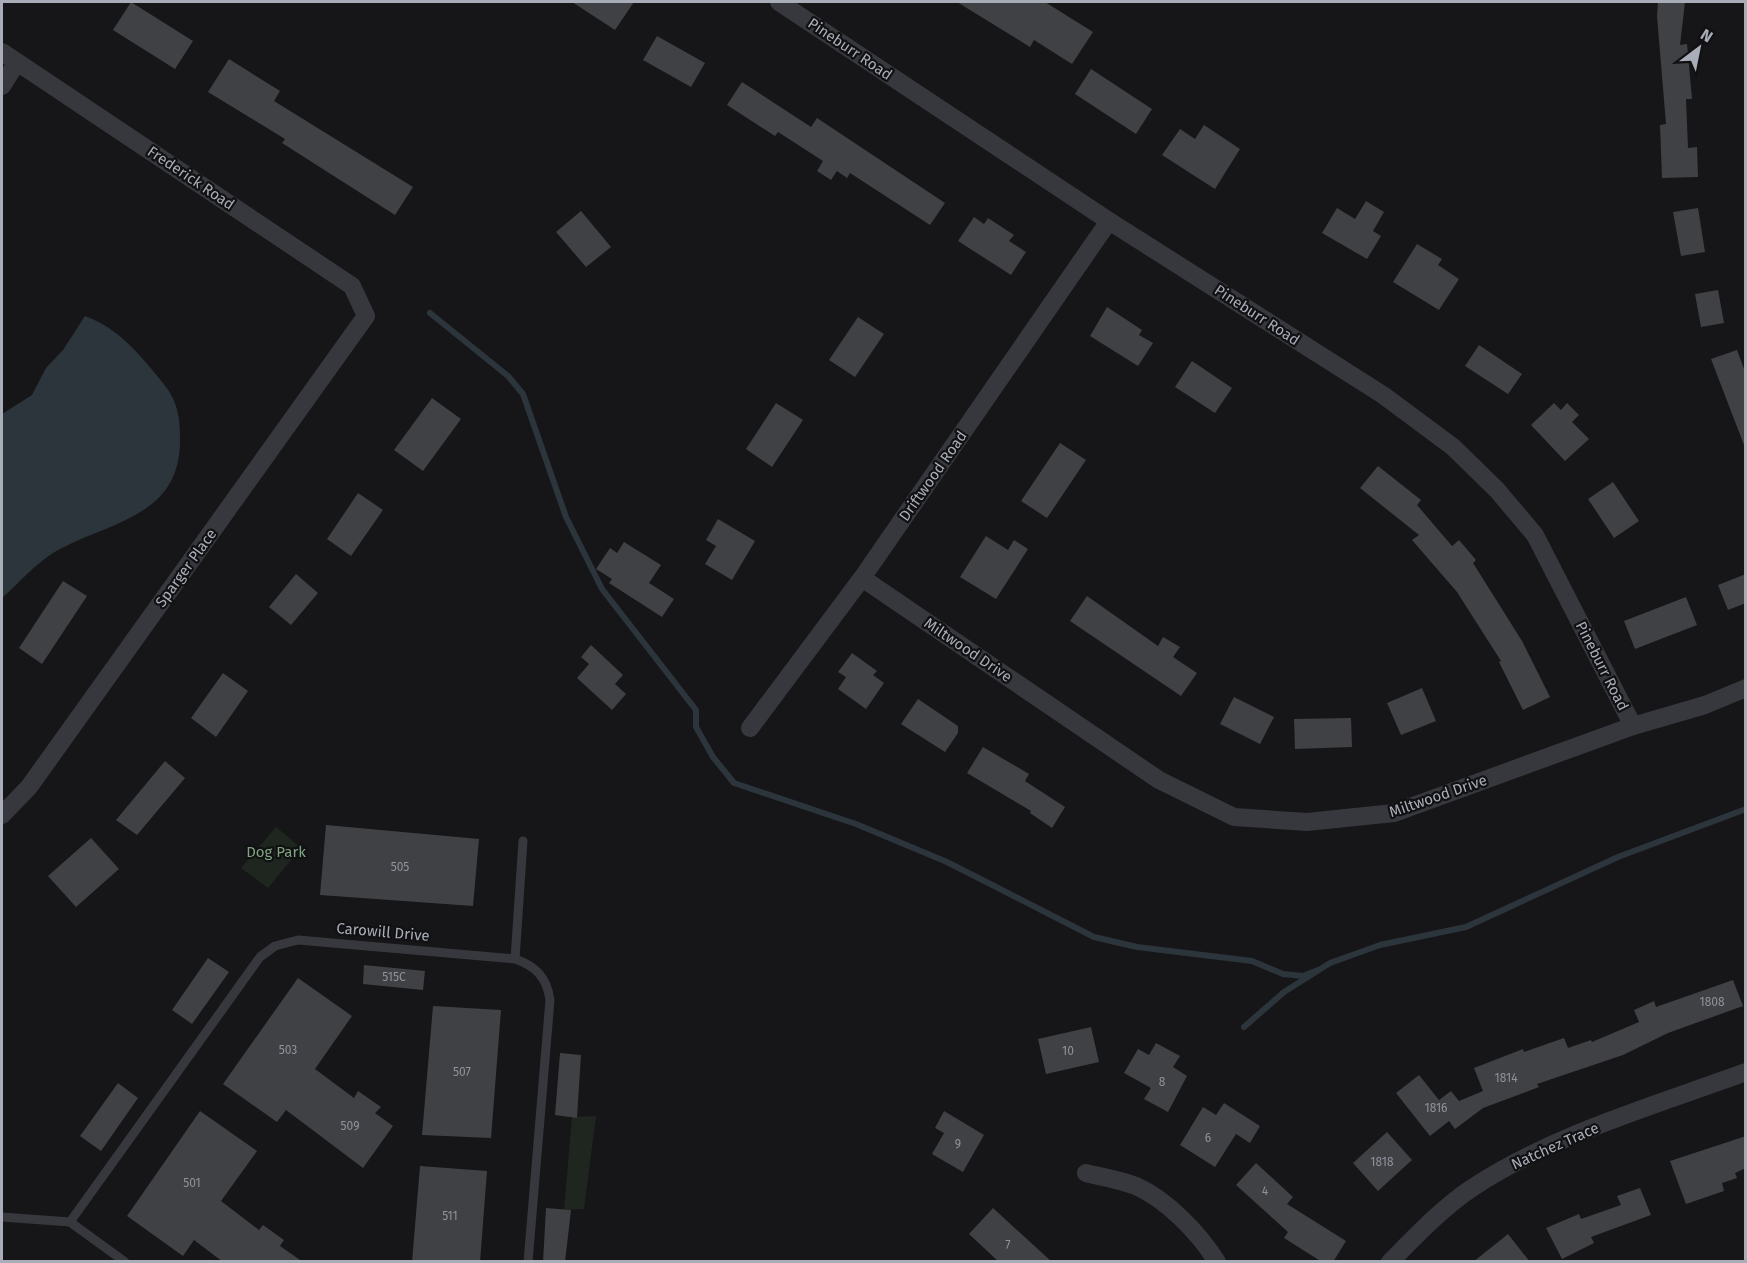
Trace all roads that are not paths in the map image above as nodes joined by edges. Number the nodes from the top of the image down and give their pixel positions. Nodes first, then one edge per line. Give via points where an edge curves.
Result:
1 (779, 2) edge
2 (2, 52) edge
3 (17, 62) junction
4 (2, 86) edge
5 (1109, 221) junction
6 (366, 316) joint
7 (862, 578) junction
8 (1746, 688) edge
9 (1633, 726) junction
10 (750, 728) dead end
11 (2, 815) edge
12 (522, 841) dead end
13 (515, 960) junction
14 (1746, 1072) edge
15 (1086, 1173) dead end
16 (2, 1217) edge
17 (70, 1222) junction
18 (125, 1262) edge
19 (528, 1262) edge
20 (1217, 1262) edge
21 (1390, 1262) edge

1 - 5 street, Pineburr Road
2 - 3 street, Frederick Road
3 - 4 street
3 - 6 street, Frederick Road via 352,286
5 - 7 street, Driftwood Road
5 - 9 street, Pineburr Road via 1383,396 1453,447 1535,535
6 - 11 street, Sparger Place via 29,788
7 - 9 street, Miltwood Drive via 1159,780 1234,817 1307,822 1394,813
7 - 10 street, Driftwood Road
8 - 9 street, Miltwood Drive via 1705,705
12 - 13 lane
13 - 17 lane, Carowill Drive via 298,940 268,950
13 - 19 lane, Carowill Drive via 536,969 548,988 550,1000
14 - 21 street, Natchez Trace via 1521,1159 1470,1189
15 - 20 street via 1136,1186 1200,1236
16 - 17 lane
17 - 18 lane

